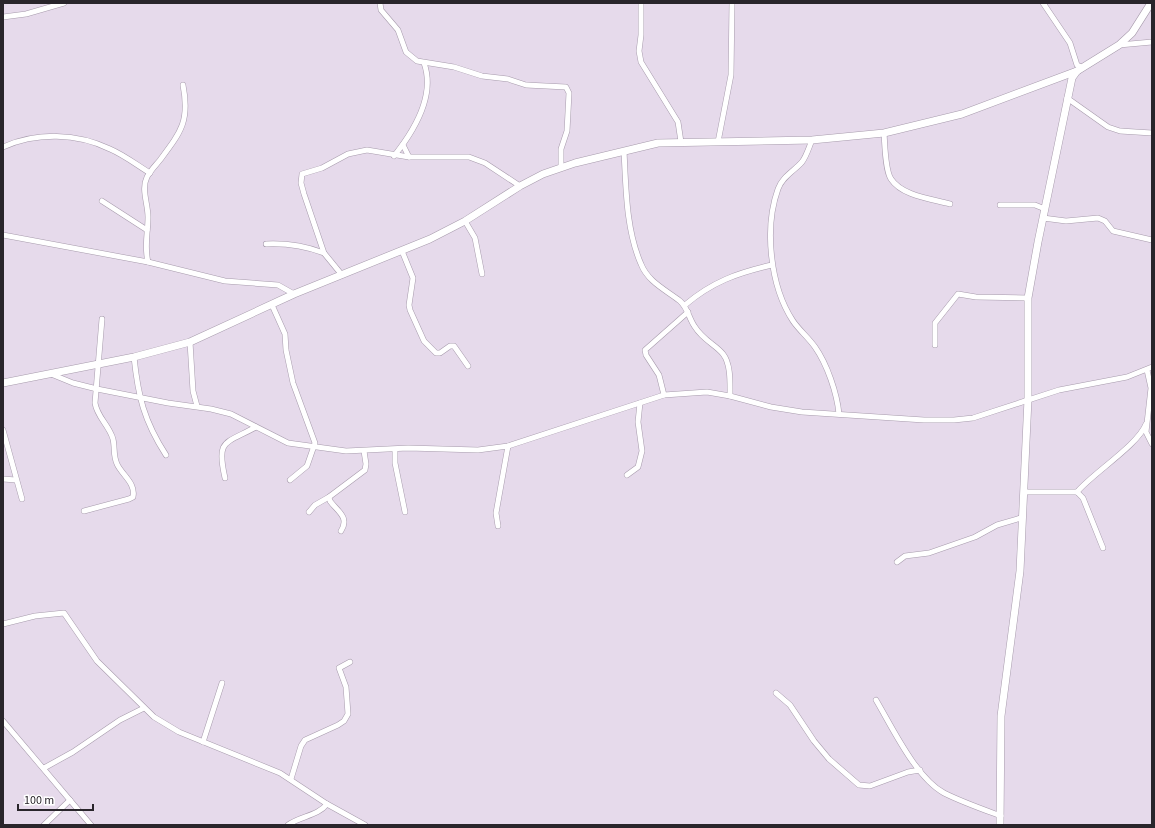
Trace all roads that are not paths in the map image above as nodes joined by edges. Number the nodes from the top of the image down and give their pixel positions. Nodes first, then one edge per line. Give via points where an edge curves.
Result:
1 (64, 3) edge
2 (380, 3) edge
3 (641, 3) edge
4 (732, 3) edge
5 (1043, 3) edge
6 (1151, 3) edge
7 (3, 16) edge
8 (1152, 42) edge
9 (1120, 45) junction
10 (424, 63) junction
11 (434, 64) junction
12 (1080, 70) junction
13 (427, 71) junction
14 (183, 85) dead end
15 (1067, 98) junction
16 (884, 133) junction
17 (1152, 134) edge
18 (812, 140) junction
19 (681, 142) junction
20 (718, 142) junction
21 (403, 145) junction
22 (3, 147) edge
23 (624, 151) junction
24 (394, 156) junction
25 (409, 158) junction
26 (561, 168) junction
27 (150, 173) junction
28 (520, 186) junction
29 (102, 201) dead end
30 (950, 204) dead end
31 (1000, 205) dead end
32 (1045, 209) junction
33 (1043, 218) junction
34 (465, 220) junction
35 (147, 230) junction
36 (3, 235) edge
37 (1152, 240) edge
38 (266, 244) dead end
39 (402, 251) junction
40 (324, 253) junction
41 (148, 262) junction
42 (772, 265) junction
43 (482, 274) dead end
44 (342, 275) junction
45 (294, 294) junction
46 (1028, 298) junction
47 (272, 305) junction
48 (684, 306) junction
49 (688, 312) junction
50 (102, 319) dead end
51 (190, 342) junction
52 (935, 345) dead end
53 (134, 357) junction
54 (99, 363) junction
55 (468, 366) dead end
56 (1150, 368) edge
57 (51, 374) junction
58 (3, 383) edge
59 (97, 389) junction
60 (664, 395) junction
61 (730, 396) junction
62 (141, 398) junction
63 (1028, 399) junction
64 (640, 403) junction
65 (197, 406) junction
66 (839, 414) junction
67 (1146, 424) junction
68 (256, 427) junction
69 (3, 430) edge
70 (1152, 444) edge
71 (508, 446) junction
72 (313, 448) junction
73 (395, 450) junction
74 (364, 451) junction
75 (166, 455) dead end
76 (627, 475) dead end
77 (225, 478) dead end
78 (3, 479) edge
79 (16, 480) junction
80 (290, 480) dead end
81 (1024, 492) junction
82 (1077, 492) junction
83 (329, 497) junction
84 (22, 499) dead end
85 (84, 511) dead end
86 (309, 512) dead end
87 (405, 512) dead end
88 (1021, 518) junction
89 (498, 526) dead end
90 (341, 531) dead end
91 (1103, 548) dead end
92 (897, 562) dead end
93 (3, 624) edge
94 (350, 662) dead end
95 (222, 683) dead end
96 (776, 693) dead end
97 (876, 700) dead end
98 (144, 708) junction
99 (3, 721) edge
100 (203, 742) junction
101 (44, 768) junction
102 (920, 770) junction
103 (291, 779) junction
104 (70, 800) junction
105 (327, 804) junction
106 (1001, 816) junction
107 (44, 825) edge
108 (91, 825) edge
109 (288, 825) edge
110 (365, 825) edge
111 (1000, 825) edge

1 - 7 street via 26,14
2 - 10 street via 381,10 398,30 406,52
3 - 19 street via 641,62 678,122
4 - 20 street via 731,75
5 - 12 street via 1070,44
6 - 9 street via 1132,33
8 - 9 street
9 - 12 street
10 - 11 street
10 - 13 street
11 - 13 street
11 - 26 street via 526,85 566,87 569,93 567,131 560,154
12 - 15 street via 1072,78
12 - 16 street via 962,114
13 - 21 street via 419,119
14 - 27 street via 187,104 182,126
15 - 17 street via 1108,127 1120,131
15 - 32 street
16 - 18 street
16 - 30 street via 891,178 900,188 912,194
18 - 20 street
18 - 42 street via 802,162 778,189 772,220
19 - 20 street
19 - 23 street via 658,143
21 - 24 street
21 - 25 street
22 - 27 street via 26,139 70,136 111,149
23 - 26 street
23 - 48 street via 628,210 641,265 647,275
24 - 25 street
24 - 40 street via 367,150 358,151 341,156 322,168 302,174 304,194
25 - 28 street via 469,157 485,163
26 - 28 street
27 - 35 street via 146,178 145,187
28 - 34 street
29 - 35 street
31 - 32 street via 1035,205
32 - 33 street
33 - 37 street via 1066,221 1098,218 1105,221 1113,231
33 - 46 street
34 - 39 street
34 - 43 street via 476,238
35 - 41 street via 145,247
36 - 41 street
38 - 40 street via 302,246
39 - 44 street
39 - 55 street via 413,278 410,310 424,341 436,353 454,346
40 - 44 street
41 - 45 street via 225,281 278,285
42 - 48 street via 718,282 706,288
42 - 66 street via 793,321 810,339 822,360 836,394
44 - 45 street
45 - 47 street
46 - 52 street via 958,294 935,323
46 - 63 street
47 - 51 street
47 - 72 street via 286,334 286,350 293,383 314,439
48 - 49 street
49 - 60 street via 645,350 658,375
49 - 61 street via 695,328 726,359
50 - 54 street
51 - 53 street
51 - 65 street via 193,391
53 - 54 street
53 - 62 street via 137,389
54 - 57 street
54 - 59 street
56 - 63 street via 1123,379 1059,390
56 - 67 street via 1151,388
57 - 58 street
57 - 59 street
59 - 62 street
59 - 85 street via 96,411 113,438 116,463 130,482 134,493 129,499
60 - 61 street via 706,392
60 - 64 street
61 - 66 street via 778,409
62 - 65 street
62 - 75 street via 153,435
63 - 66 street via 973,418 954,420
63 - 81 street
64 - 71 street
64 - 76 street via 638,422 642,451 638,467
65 - 68 street via 231,414
67 - 70 street via 1146,432
67 - 82 street via 1141,434 1087,480
68 - 72 street via 288,443
68 - 77 street via 222,447 220,455
69 - 79 street
71 - 73 street via 478,450
71 - 89 street via 496,513
72 - 74 street
72 - 80 street via 307,466
73 - 74 street
73 - 87 street via 395,463
74 - 83 street via 365,470
78 - 79 street
79 - 84 street
81 - 82 street
81 - 88 street
82 - 91 street via 1083,498
83 - 86 street
83 - 90 street via 345,520
88 - 92 street via 929,553 905,556
88 - 106 street via 1020,571 1001,716
93 - 98 street via 35,616 64,613 97,661
94 - 103 street via 339,668 346,687 348,714 338,725 305,740
95 - 100 street
96 - 102 street via 790,705 814,742 829,759 859,785 870,786
97 - 102 street
98 - 100 street via 173,728
98 - 101 street via 120,720
99 - 101 street
100 - 103 street
101 - 104 street
102 - 106 street via 929,782 943,792
103 - 105 street
104 - 107 street
104 - 108 street
105 - 109 street via 322,810
105 - 110 street
106 - 111 street

